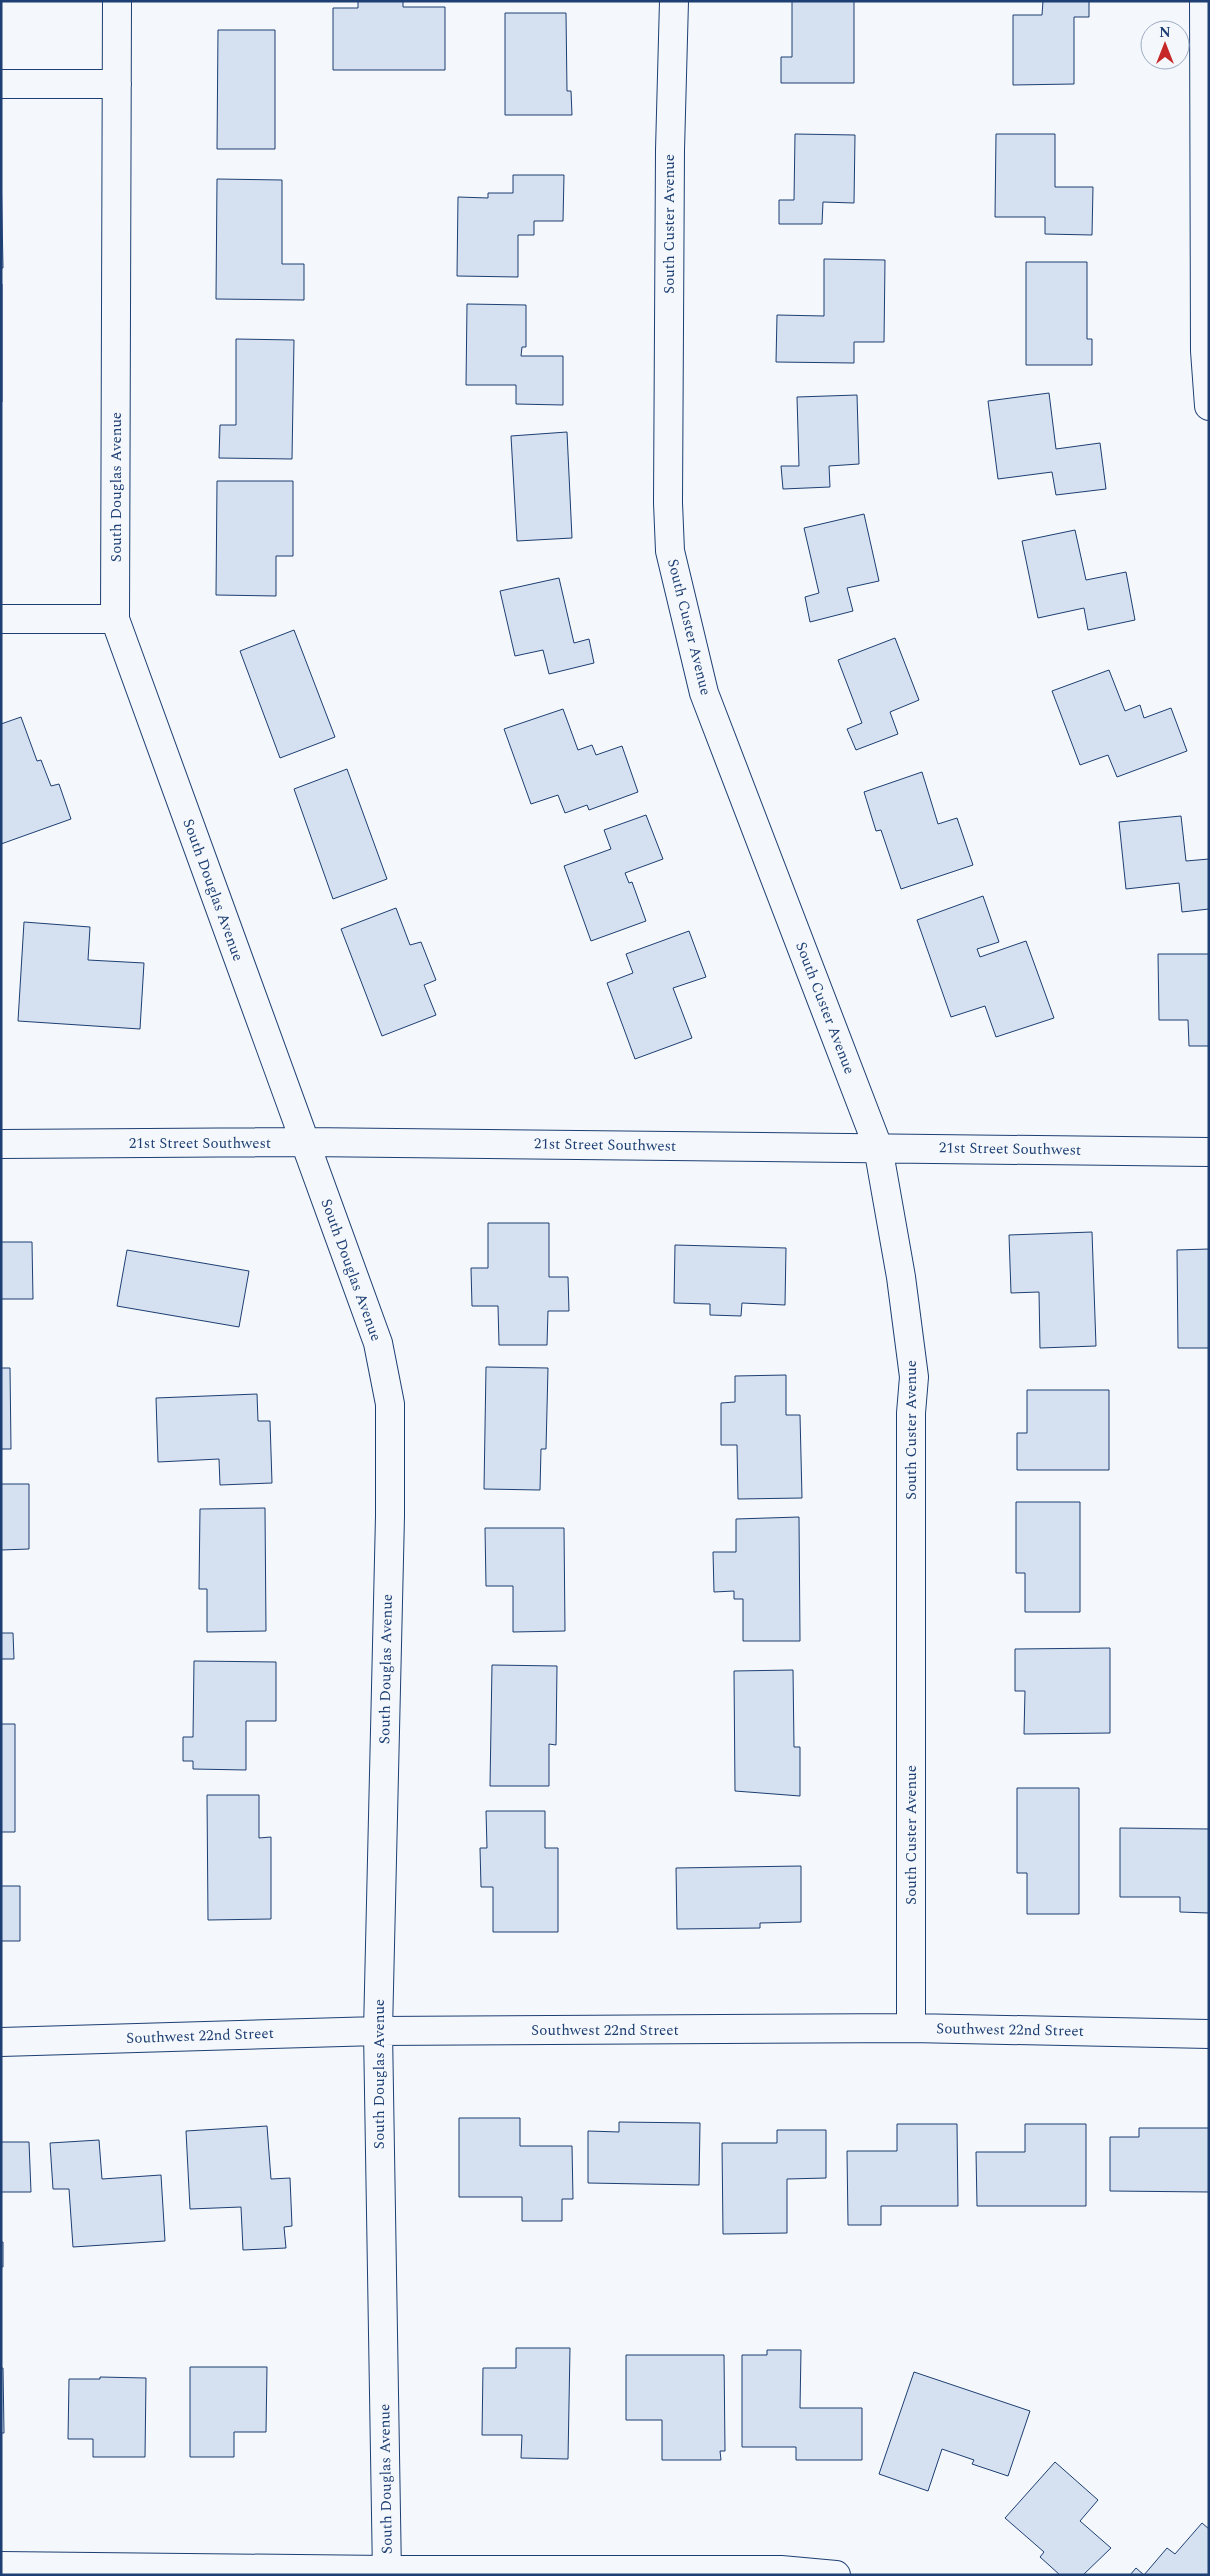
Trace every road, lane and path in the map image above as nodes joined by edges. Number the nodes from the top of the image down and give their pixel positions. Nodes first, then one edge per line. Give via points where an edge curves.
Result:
1 (118, 1) edge
2 (674, 1) edge
3 (1204, 1) edge
4 (1, 84) edge
5 (117, 84) junction
6 (1209, 406) edge
7 (1, 619) edge
8 (115, 619) junction
9 (305, 1142) junction
10 (1, 1144) edge
11 (878, 1147) junction
12 (1209, 1152) edge
13 (911, 2028) junction
14 (378, 2031) junction
15 (1209, 2034) edge
16 (1, 2042) edge
17 (1, 2566) edge
18 (387, 2572) edge
19 (836, 2575) edge

1 - 5 street, South Douglas Avenue
2 - 11 street, South Custer Avenue via 670,160 670,551 704,693
3 - 6 street via 1205,350
4 - 5 street
5 - 8 street, South Douglas Avenue
7 - 8 street
8 - 9 street, South Douglas Avenue
9 - 10 street, 21st Street Southwest
9 - 11 street, 21st Street Southwest
9 - 14 street, South Douglas Avenue via 378,1344 390,1404
11 - 12 street, 21st Street Southwest
11 - 13 street, South Custer Avenue via 901,1277 914,1377 911,1412
13 - 14 street, Southwest 22nd Street
13 - 15 street, Southwest 22nd Street
14 - 16 street, Southwest 22nd Street
14 - 18 street, South Douglas Avenue
17 - 18 street
18 - 19 street via 782,2570

